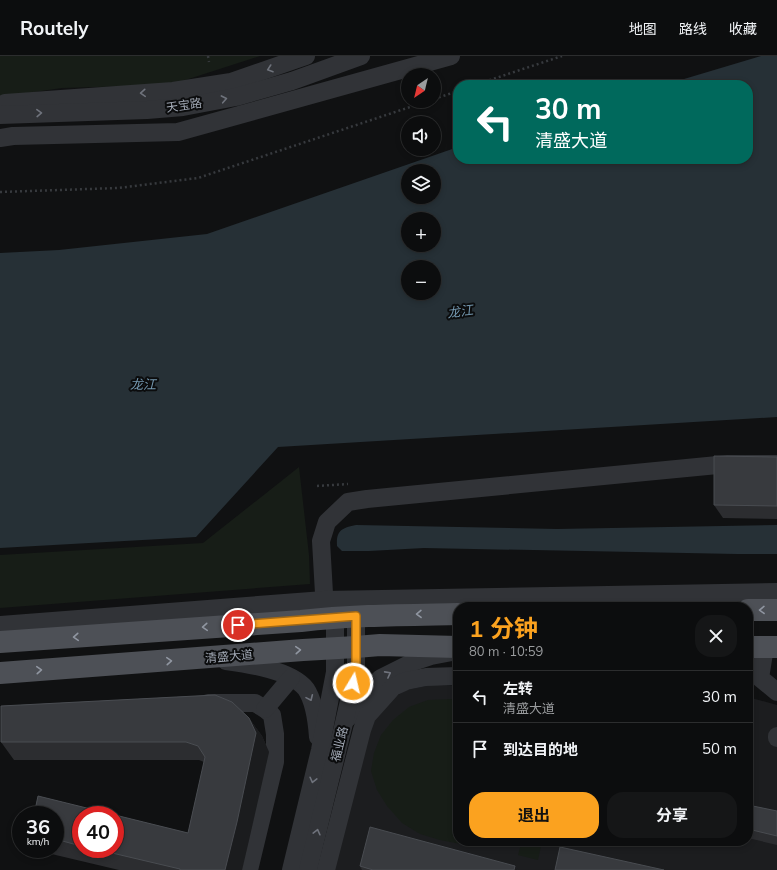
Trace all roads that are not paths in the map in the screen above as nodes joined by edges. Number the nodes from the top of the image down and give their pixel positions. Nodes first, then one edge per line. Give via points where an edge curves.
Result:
1 (306, 56) edge
2 (361, 56) edge
3 (451, 56) edge
4 (0, 103) edge
5 (0, 114) edge
6 (0, 138) edge
7 (777, 464) edge
8 (777, 592) edge
9 (567, 602) edge
10 (453, 607) edge
11 (753, 610) edge
12 (777, 610) edge
13 (335, 613) junction
14 (453, 614) edge
15 (0, 625) edge
16 (0, 642) edge
17 (346, 647) junction
18 (453, 647) edge
19 (763, 647) edge
20 (453, 651) edge
21 (199, 658) junction
22 (0, 673) edge
23 (453, 676) edge
24 (292, 678) junction
25 (762, 678) edge
26 (777, 692) edge
27 (191, 704) edge
28 (265, 709) junction
29 (344, 723) junction
30 (320, 750) junction
31 (249, 870) edge
32 (291, 870) edge
33 (308, 870) edge
34 (326, 870) edge

1 -> 4 street, 天宝路 via 231,82 173,91
5 -> 2 street, 天宝路 via 183,107 236,97 292,81
3 - 6 street via 178,132
7 - 13 street, 福业路 via 720,465 348,502 328,522 321,541
8 - 9 street
10 - 13 street
12 -> 11 main road
14 -> 13 main road
13 - 15 street
13 -> 16 main road via 285,622
13 - 17 street, 福业路
17 - 18 main road, 清盛大道
21 -> 17 main road, 清盛大道
17 - 29 street, 福业路 via 356,670
17 - 30 street, 福业路 via 335,672
19 - 25 street
29 -> 20 street via 369,689 381,678 413,662
22 -> 21 main road, 清盛大道
21 - 24 street via 261,667
23 - 34 street via 426,676 393,687 367,716
24 - 28 street
24 -> 30 street via 306,690 313,705
25 - 26 street
27 - 28 street via 255,703
28 - 31 street via 272,715 275,762
33 -> 29 street, 福业路
30 -> 32 street, 福业路

